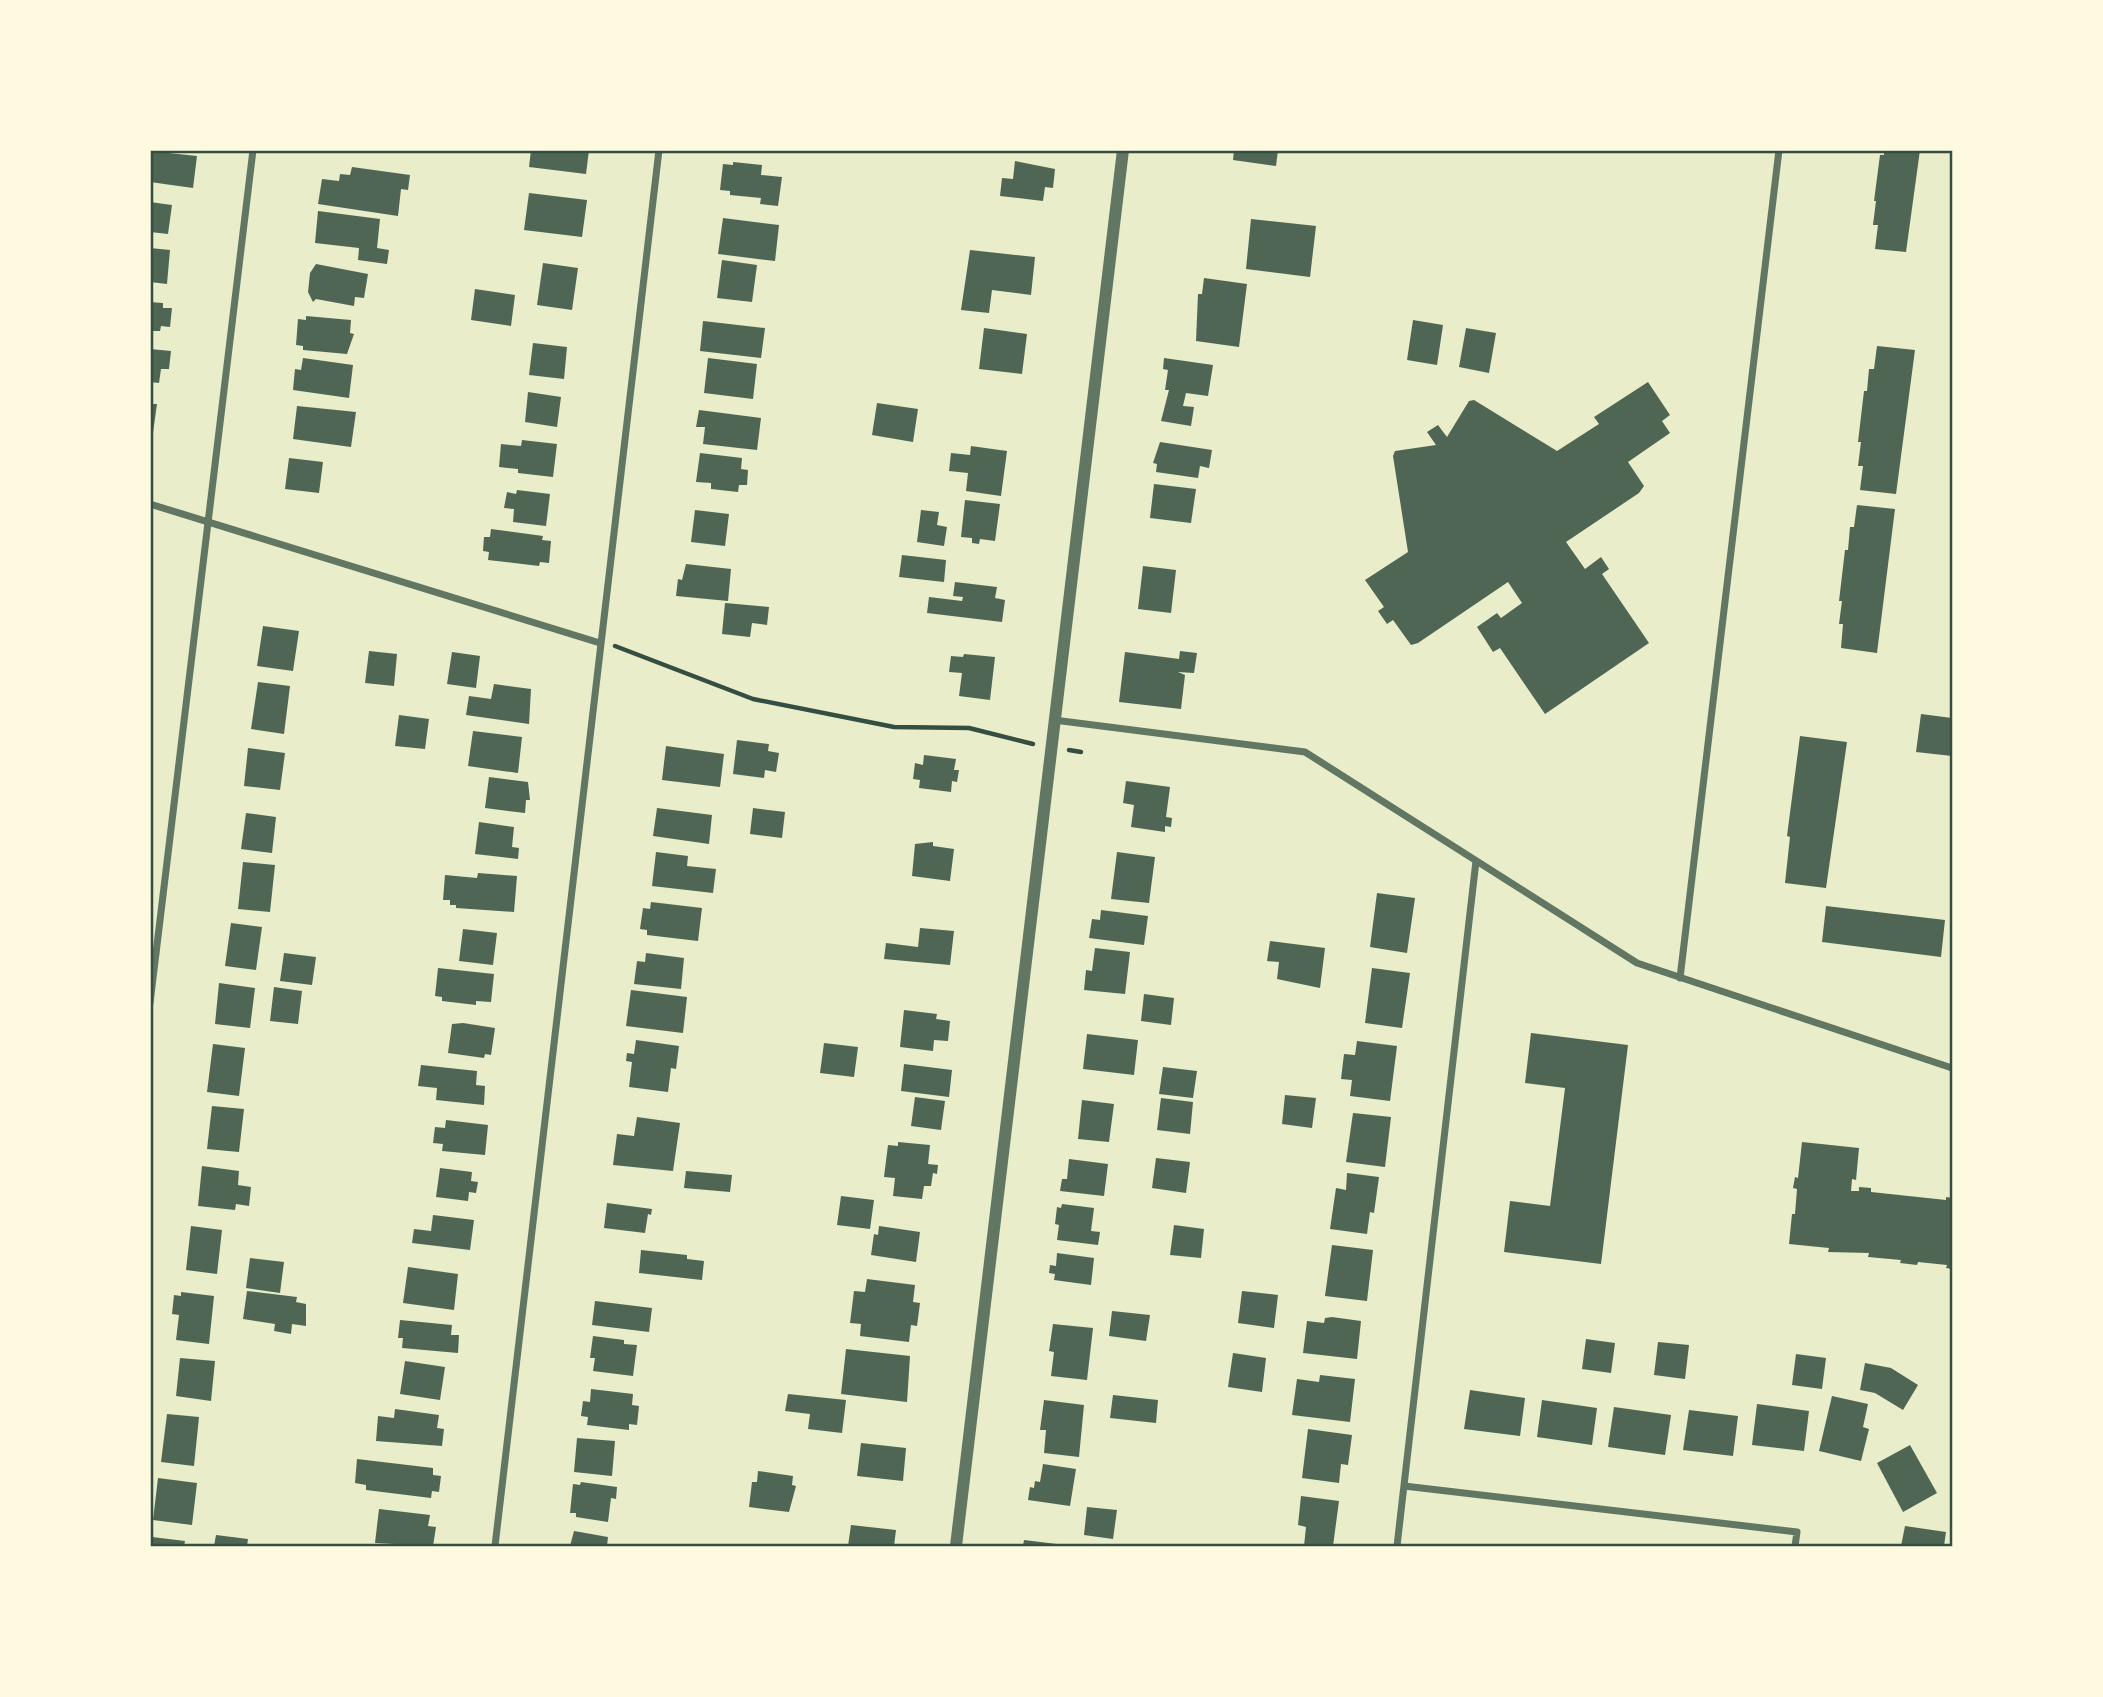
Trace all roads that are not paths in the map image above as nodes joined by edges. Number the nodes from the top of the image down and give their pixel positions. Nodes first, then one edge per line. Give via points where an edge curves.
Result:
1 (253, 150) edge
2 (659, 150) edge
3 (1123, 150) edge
4 (1779, 150) edge
5 (150, 504) edge
6 (208, 523) junction
7 (600, 643) junction
8 (1054, 720) junction
9 (1476, 861) junction
10 (1680, 978) junction
11 (150, 1003) edge
12 (1952, 1068) edge
13 (1404, 1486) junction
14 (495, 1546) edge
15 (956, 1546) edge
16 (1397, 1546) edge
17 (1795, 1546) edge

1 - 6 street
2 - 7 street
3 - 8 street
4 - 10 street
5 - 6 street
6 - 7 street
6 - 11 street
7 - 14 street
8 - 9 street via 1306,752
8 - 15 street
9 - 10 street via 1637,963
9 - 13 street
10 - 12 street
13 - 16 street
13 - 17 street via 1797,1532

